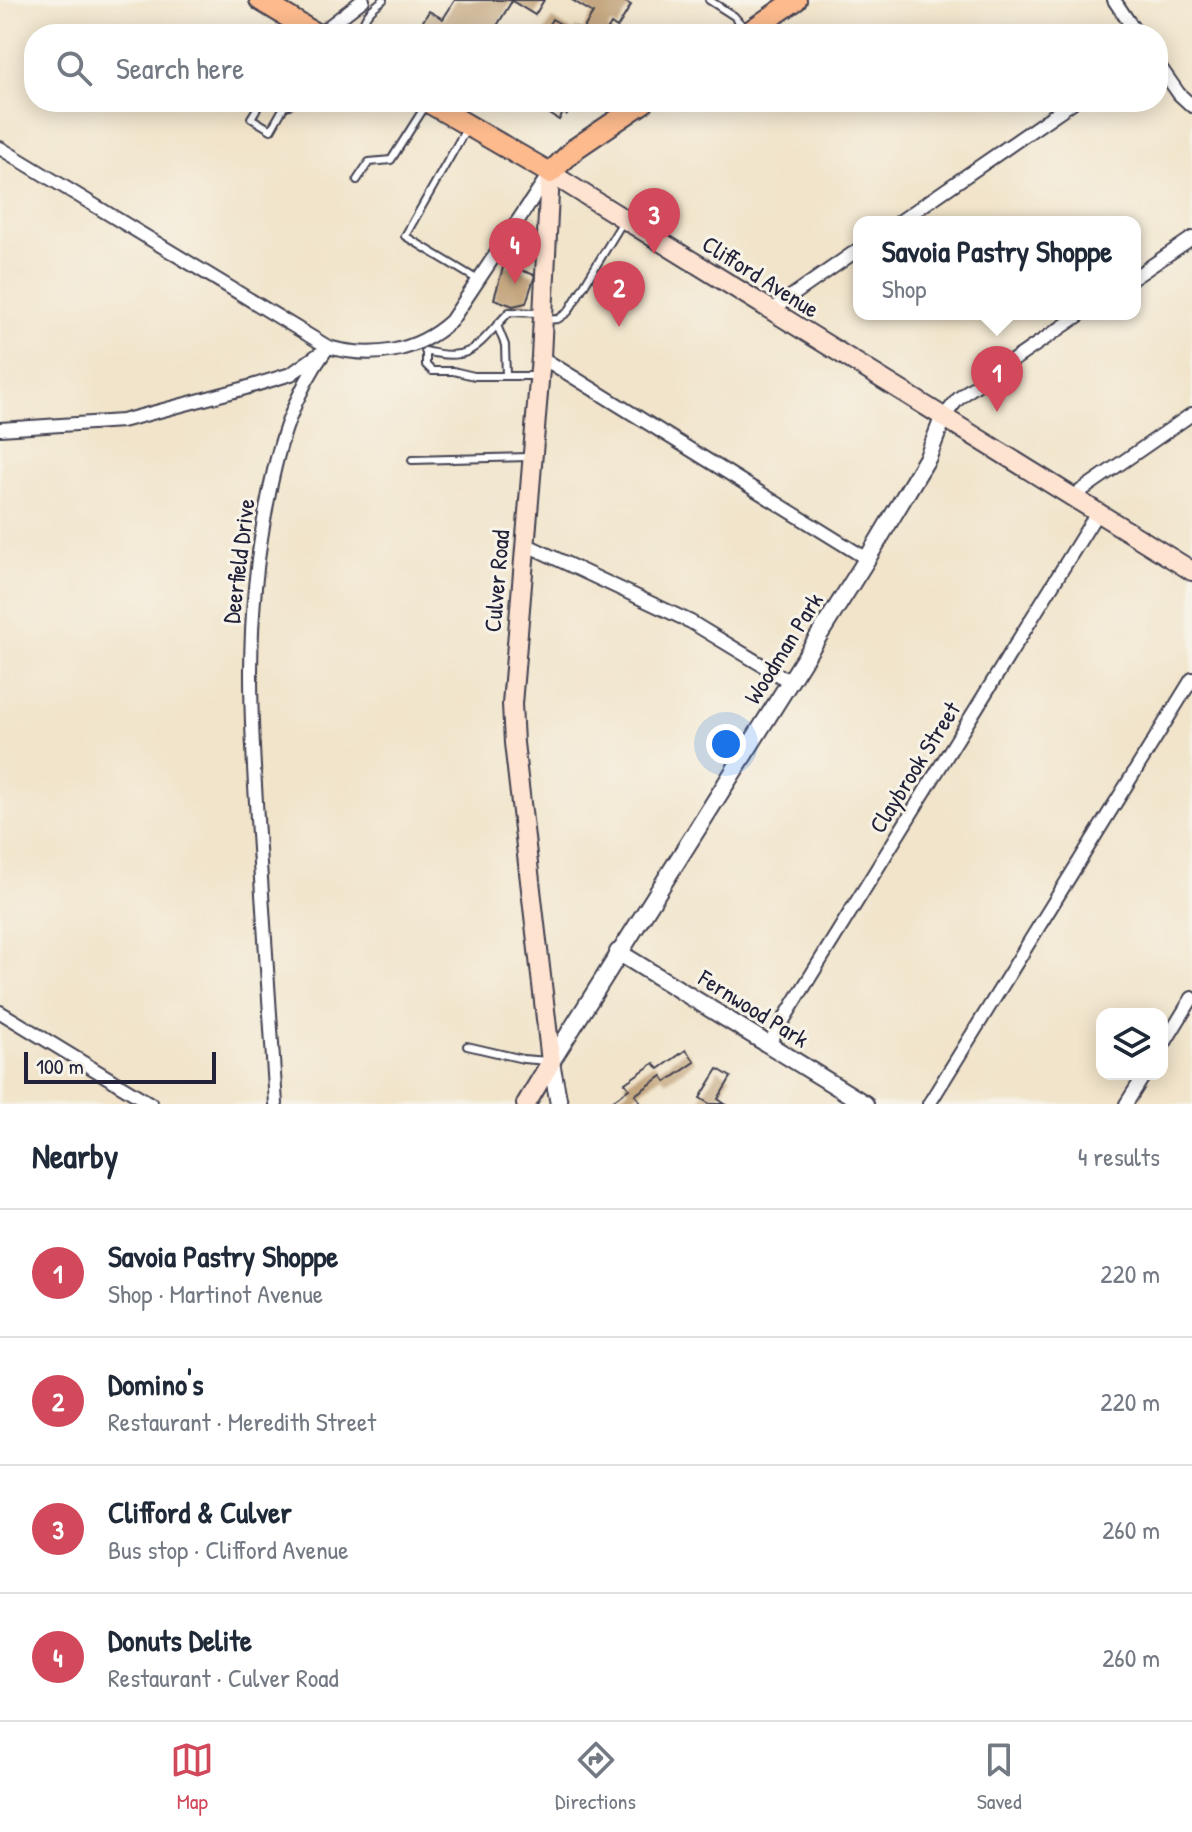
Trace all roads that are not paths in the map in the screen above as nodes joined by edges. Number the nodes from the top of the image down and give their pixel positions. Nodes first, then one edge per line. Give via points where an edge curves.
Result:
1 (260, 0) edge
2 (383, 0) edge
3 (709, 0) edge
4 (796, 0) edge
5 (1114, 0) edge
6 (366, 3) edge
7 (298, 24) edge
8 (326, 24) edge
9 (363, 24) edge
10 (740, 24) edge
11 (760, 24) edge
12 (1130, 24) edge
13 (1168, 78) edge
14 (1192, 106) edge
15 (255, 112) edge
16 (281, 112) edge
17 (422, 112) edge
18 (629, 112) edge
19 (1058, 112) edge
20 (461, 115) edge
21 (0, 148) edge
22 (550, 173) junction
23 (357, 180) dead end
24 (908, 216) edge
25 (624, 219) junction
26 (1192, 238) edge
27 (853, 253) edge
28 (1141, 273) edge
29 (479, 281) junction
30 (770, 311) junction
31 (543, 317) junction
32 (1072, 320) edge
33 (497, 325) junction
34 (328, 347) junction
35 (421, 348) junction
36 (540, 367) junction
37 (506, 376) junction
38 (1192, 414) edge
39 (943, 418) junction
40 (0, 429) edge
41 (533, 457) junction
42 (412, 460) dead end
43 (1072, 497) junction
44 (1097, 513) junction
45 (525, 544) junction
46 (867, 559) junction
47 (1192, 571) edge
48 (1192, 679) edge
49 (790, 682) junction
50 (618, 952) junction
51 (1192, 998) edge
52 (0, 1012) edge
53 (1168, 1037) edge
54 (768, 1045) junction
55 (467, 1046) dead end
56 (551, 1062) junction
57 (1141, 1080) edge
58 (863, 1103) edge
59 (151, 1104) edge
60 (276, 1104) edge
61 (526, 1104) edge
62 (559, 1104) edge
63 (929, 1104) edge
64 (1126, 1104) edge

1 - 7 main road
2 - 6 lane
3 - 10 lane
4 - 11 main road
5 - 12 street
6 - 8 street
6 - 9 lane
13 - 14 street
15 - 16 lane via 251,118 271,130
17 - 23 lane via 391,160 369,162
18 - 22 main road
19 - 24 street
20 - 22 main road
20 - 29 lane via 405,236
21 - 34 street
22 - 25 main road, Clifford Avenue
22 - 29 street
22 - 31 main road, Culver Road
25 - 30 main road, Clifford Avenue
25 - 31 lane via 568,312 558,319
26 - 28 street
27 - 30 street
29 - 35 street via 451,321
30 - 39 main road, Clifford Avenue
31 - 33 lane via 509,312
31 - 36 main road, Culver Road
32 - 39 street via 957,400
33 - 35 lane via 466,353
33 - 37 lane via 505,345
34 - 35 street via 364,354
34 - 40 street via 291,374 167,410 98,424
34 - 60 street, Deerfield Drive via 301,388 288,421 272,477 251,605 250,714
35 - 37 lane via 432,371
36 - 37 lane
36 - 41 main road, Culver Road
36 - 46 street
38 - 43 street
39 - 43 main road, Clifford Avenue
39 - 46 street, Woodman Park via 928,457
41 - 42 lane
41 - 45 main road, Culver Road
43 - 44 main road, Clifford Avenue
44 - 47 main road, Clifford Avenue
44 - 54 street, Claybrook Street
45 - 49 street via 691,622
45 - 56 main road, Culver Road via 512,722
46 - 49 street, Woodman Park
48 - 63 street
49 - 50 street, Woodman Park
50 - 54 street, Fernwood Park
50 - 56 street, Woodman Park
51 - 53 street
52 - 59 street
54 - 58 street, Fernwood Park
55 - 56 lane
56 - 61 main road
56 - 62 street
57 - 64 street

